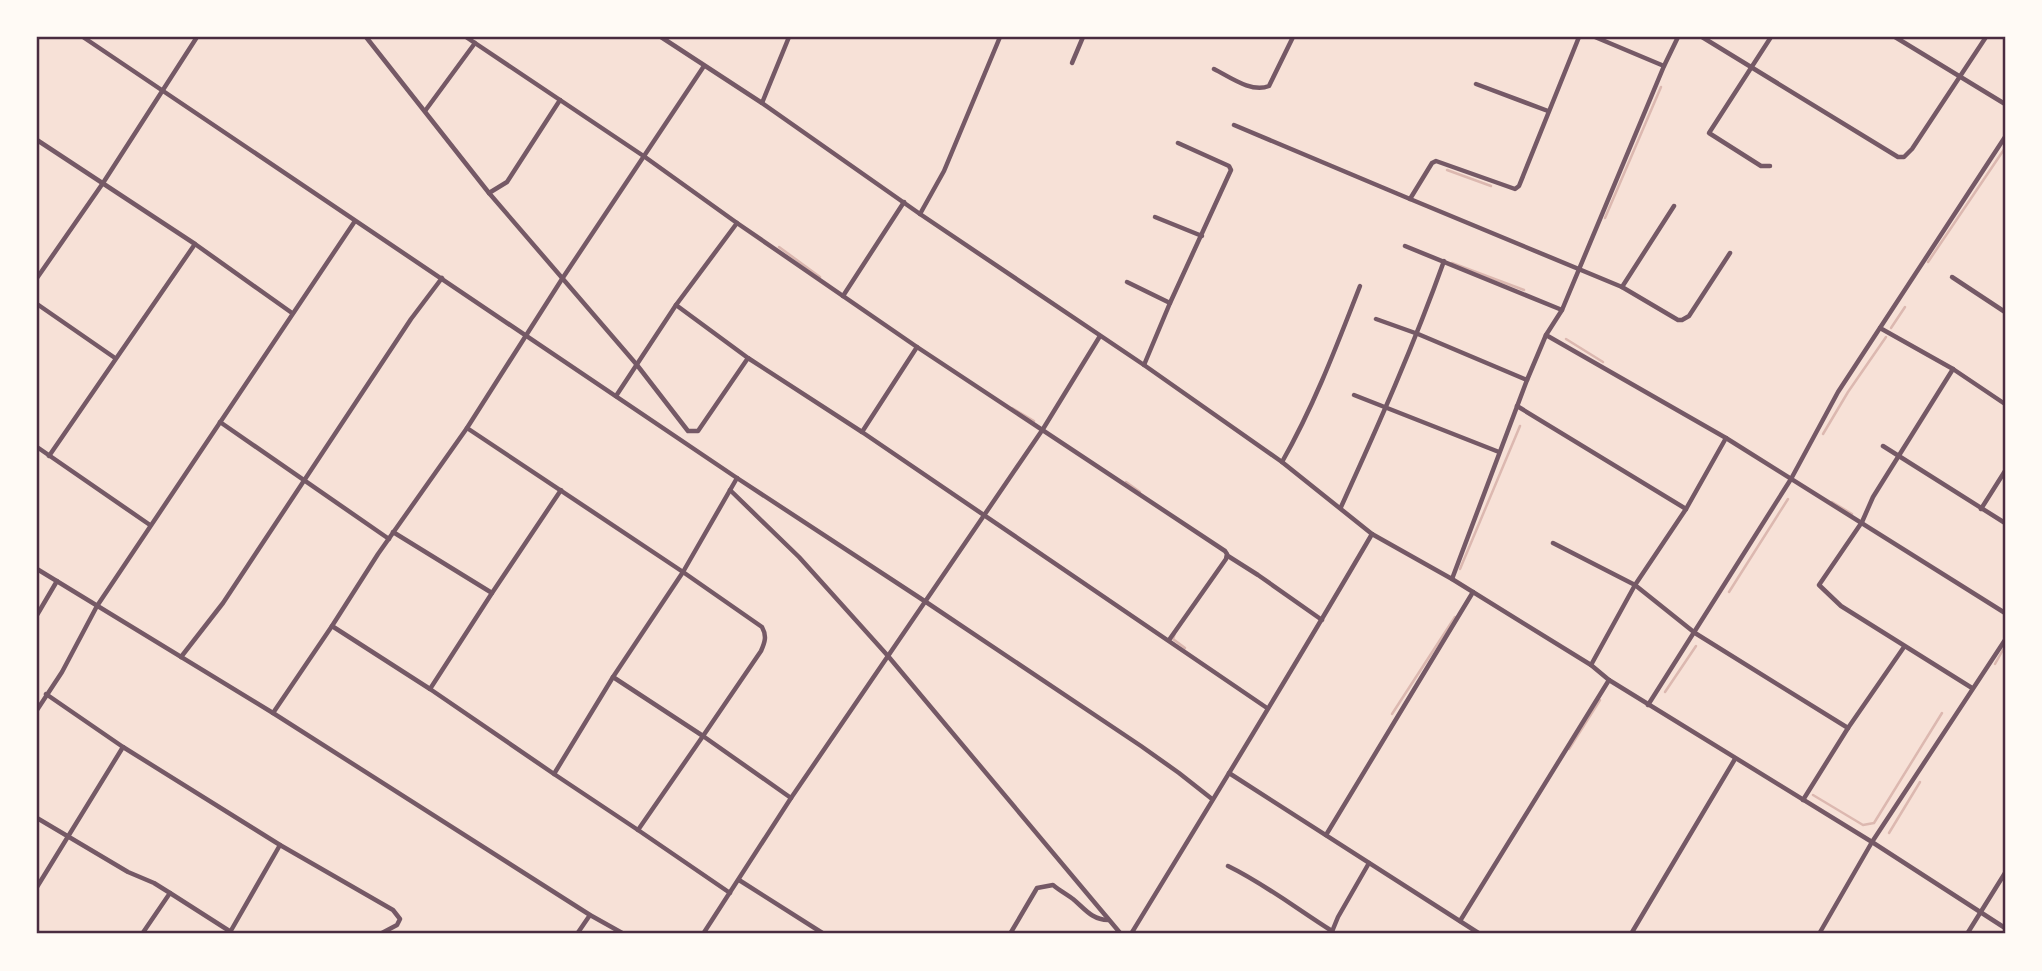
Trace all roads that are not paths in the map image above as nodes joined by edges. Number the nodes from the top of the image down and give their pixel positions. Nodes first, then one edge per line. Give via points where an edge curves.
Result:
1 (83, 37) edge
2 (197, 37) edge
3 (366, 37) edge
4 (466, 37) edge
5 (661, 37) edge
6 (789, 37) edge
7 (1000, 37) edge
8 (1083, 37) edge
9 (1293, 37) edge
10 (1579, 37) edge
11 (1595, 37) edge
12 (1678, 37) edge
13 (1702, 37) edge
14 (1771, 37) edge
15 (1895, 37) edge
16 (1986, 37) edge
17 (475, 43) junction
18 (1072, 63) dead end
19 (705, 66) junction
20 (1664, 66) junction
21 (1752, 68) junction
22 (1214, 69) dead end
23 (1960, 77) junction
24 (1476, 84) dead end
25 (163, 92) junction
26 (560, 100) junction
27 (762, 103) junction
28 (2005, 104) edge
29 (425, 111) junction
30 (1548, 111) junction
31 (1234, 125) dead end
32 (2005, 137) edge
33 (37, 140) edge
34 (1178, 144) dead end
35 (645, 157) junction
36 (1770, 166) dead end
37 (103, 183) junction
38 (489, 193) junction
39 (1410, 199) junction
40 (904, 202) junction
41 (1674, 206) dead end
42 (920, 214) junction
43 (1155, 217) dead end
44 (355, 221) junction
45 (737, 223) junction
46 (1202, 236) junction
47 (195, 244) junction
48 (1405, 246) dead end
49 (1730, 253) dead end
50 (1444, 261) junction
51 (1579, 268) junction
52 (1952, 277) dead end
53 (37, 278) edge
54 (442, 278) junction
55 (562, 279) junction
56 (1127, 282) dead end
57 (1360, 286) dead end
58 (1622, 286) junction
59 (843, 296) junction
60 (1170, 303) junction
61 (37, 304) edge
62 (676, 304) junction
63 (1562, 310) junction
64 (2005, 312) edge
65 (292, 313) junction
66 (1376, 319) dead end
67 (1880, 328) junction
68 (1418, 334) junction
69 (526, 335) junction
70 (1546, 335) junction
71 (1100, 336) junction
72 (917, 347) junction
73 (115, 358) junction
74 (748, 358) junction
75 (637, 365) junction
76 (1144, 365) junction
77 (1953, 369) junction
78 (1527, 380) junction
79 (1354, 395) dead end
80 (616, 396) junction
81 (2005, 404) edge
82 (1517, 406) junction
83 (1387, 408) junction
84 (220, 422) junction
85 (467, 428) junction
86 (1043, 429) junction
87 (862, 432) junction
88 (1726, 438) junction
89 (1882, 446) dead end
90 (37, 447) edge
91 (1499, 452) junction
92 (49, 456) junction
93 (1898, 456) junction
94 (1283, 462) junction
95 (2005, 471) edge
96 (737, 478) junction
97 (1791, 479) junction
98 (305, 480) junction
99 (561, 490) junction
100 (730, 490) junction
101 (1341, 507) junction
102 (1686, 509) junction
103 (1981, 509) junction
104 (984, 516) junction
105 (1862, 522) junction
106 (2005, 523) edge
107 (150, 525) junction
108 (393, 532) junction
109 (1372, 534) junction
110 (388, 539) junction
111 (1553, 543) dead end
112 (1228, 556) junction
113 (37, 569) edge
114 (682, 572) junction
115 (1452, 579) junction
116 (57, 581) junction
117 (1635, 585) junction
118 (1473, 592) junction
119 (492, 593) junction
120 (926, 602) junction
121 (97, 606) junction
122 (2005, 613) edge
123 (37, 615) edge
124 (1322, 620) junction
125 (332, 626) junction
126 (1695, 632) junction
127 (2005, 639) edge
128 (1169, 640) junction
129 (1905, 646) junction
130 (888, 656) junction
131 (181, 657) junction
132 (1591, 665) junction
133 (613, 677) junction
134 (1609, 680) junction
135 (1972, 688) junction
136 (430, 689) junction
137 (46, 694) junction
138 (1648, 705) junction
139 (1267, 708) junction
140 (37, 710) edge
141 (273, 713) junction
142 (1847, 728) junction
143 (703, 736) junction
144 (123, 747) junction
145 (1735, 759) junction
146 (1229, 773) junction
147 (554, 774) junction
148 (791, 798) junction
149 (1213, 799) junction
150 (1803, 800) junction
151 (37, 818) edge
152 (638, 830) junction
153 (1326, 835) junction
154 (68, 838) junction
155 (1872, 842) junction
156 (280, 845) junction
157 (1369, 863) junction
158 (1228, 866) dead end
159 (2005, 873) edge
160 (739, 880) junction
161 (37, 887) edge
162 (730, 893) junction
163 (170, 894) junction
164 (1981, 911) junction
165 (590, 915) junction
166 (1108, 920) junction
167 (1460, 921) junction
168 (2005, 928) edge
169 (1332, 932) edge
170 (230, 933) edge
171 (142, 934) edge
172 (380, 934) edge
173 (577, 934) edge
174 (624, 934) edge
175 (703, 934) edge
176 (824, 934) edge
177 (1010, 934) edge
178 (1121, 934) edge
179 (1131, 934) edge
180 (1480, 934) edge
181 (1632, 934) edge
182 (1819, 934) edge
183 (1967, 934) edge

1 - 25 street
2 - 25 street
3 - 29 street
4 - 17 street
5 - 19 street
6 - 27 street
7 - 42 street via 944,171
8 - 18 street
9 - 22 street via 1269,86 1262,89
10 - 30 street
11 - 20 street
12 - 20 street
13 - 21 street
14 - 21 street
15 - 23 street
16 - 23 street
17 - 26 street
17 - 29 street
19 - 27 street
19 - 35 street
20 - 51 street
21 - 23 street via 1898,157 1912,149
21 - 36 street via 1709,133 1761,166
23 - 28 street
24 - 30 street
25 - 37 street
25 - 44 street
26 - 35 street
26 - 38 street via 507,182
27 - 40 street
29 - 38 street
30 - 39 street via 1519,187 1436,161
31 - 39 street
32 - 67 street
33 - 37 street
34 - 46 street via 1231,170
35 - 45 street
35 - 55 street
37 - 47 street
37 - 53 street
38 - 55 street
39 - 51 street
40 - 42 street
40 - 59 street
41 - 58 street
42 - 71 street
43 - 46 street
44 - 54 street
44 - 65 street
45 - 59 street
45 - 62 street
46 - 60 street
47 - 65 street
47 - 73 street
48 - 50 street
49 - 58 street via 1682,320
50 - 63 street
50 - 68 street
51 - 58 street
51 - 63 street
52 - 64 street
54 - 69 street
54 - 98 street
55 - 69 street
55 - 75 street
56 - 60 street
57 - 94 street
59 - 72 street
60 - 76 street
61 - 73 street
62 - 74 street
62 - 75 street
63 - 70 street
65 - 84 street
66 - 68 street
67 - 77 street
67 - 97 street via 1838,392
68 - 78 street
68 - 83 street
69 - 80 street
69 - 85 street
70 - 78 street
70 - 88 street
71 - 76 street
71 - 86 street
72 - 86 street
72 - 87 street
73 - 92 street
74 - 75 street via 698,431 688,431
74 - 87 street
75 - 80 street
76 - 94 street
77 - 81 street
77 - 93 street
78 - 82 street
79 - 83 street
80 - 96 street
82 - 91 street
82 - 102 street
83 - 91 street
83 - 101 street
84 - 98 street
84 - 107 street
85 - 99 street
85 - 108 street
86 - 104 street
86 - 112 street
87 - 104 street
88 - 97 street
88 - 102 street
89 - 93 street
90 - 92 street
91 - 115 street
92 - 107 street
93 - 103 street
93 - 105 street
94 - 101 street
95 - 103 street
96 - 100 street
96 - 120 street
97 - 105 street
97 - 126 street
98 - 110 street
98 - 131 street
99 - 114 street
99 - 119 street
100 - 114 street
100 - 130 street via 799,557
101 - 109 street
102 - 117 street
103 - 106 street
104 - 120 street
104 - 128 street
105 - 122 street
105 - 129 street via 1819,585 1841,606
107 - 121 street
108 - 110 street
108 - 119 street
109 - 115 street
109 - 124 street
110 - 125 street
111 - 117 street
112 - 124 street
112 - 128 street
113 - 116 street
114 - 133 street
114 - 143 street via 756,621 766,634 761,651
115 - 118 street
116 - 121 street
116 - 123 street
117 - 126 street
117 - 132 street
118 - 132 street
118 - 153 street
119 - 136 street
120 - 130 street
120 - 149 street
121 - 131 street
121 - 137 street
124 - 139 street
125 - 136 street
125 - 141 street
126 - 138 street
126 - 142 street
127 - 135 street
128 - 139 street
129 - 135 street
129 - 142 street
130 - 148 street
130 - 166 street
131 - 141 street
132 - 134 street
133 - 143 street
133 - 147 street
134 - 138 street
134 - 167 street
135 - 155 street
136 - 147 street
137 - 140 street
137 - 144 street
138 - 145 street
139 - 146 street
141 - 165 street
142 - 150 street
143 - 148 street
143 - 152 street
144 - 154 street
144 - 156 street
145 - 150 street
145 - 181 street
146 - 149 street
146 - 153 street
147 - 152 street
148 - 160 street
149 - 179 street
150 - 155 street
151 - 154 street
152 - 162 street
153 - 157 street
154 - 161 street
154 - 163 street
155 - 164 street
155 - 182 street
156 - 170 street
156 - 172 street via 398,914 397,925
157 - 167 street
157 - 169 street
158 - 169 street
159 - 164 street
160 - 162 street
160 - 176 street
162 - 175 street
163 - 170 street
163 - 171 street
164 - 168 street
164 - 183 street
165 - 173 street
165 - 174 street
166 - 177 street via 1090,914 1053,885 1037,888
166 - 178 street
167 - 180 street

